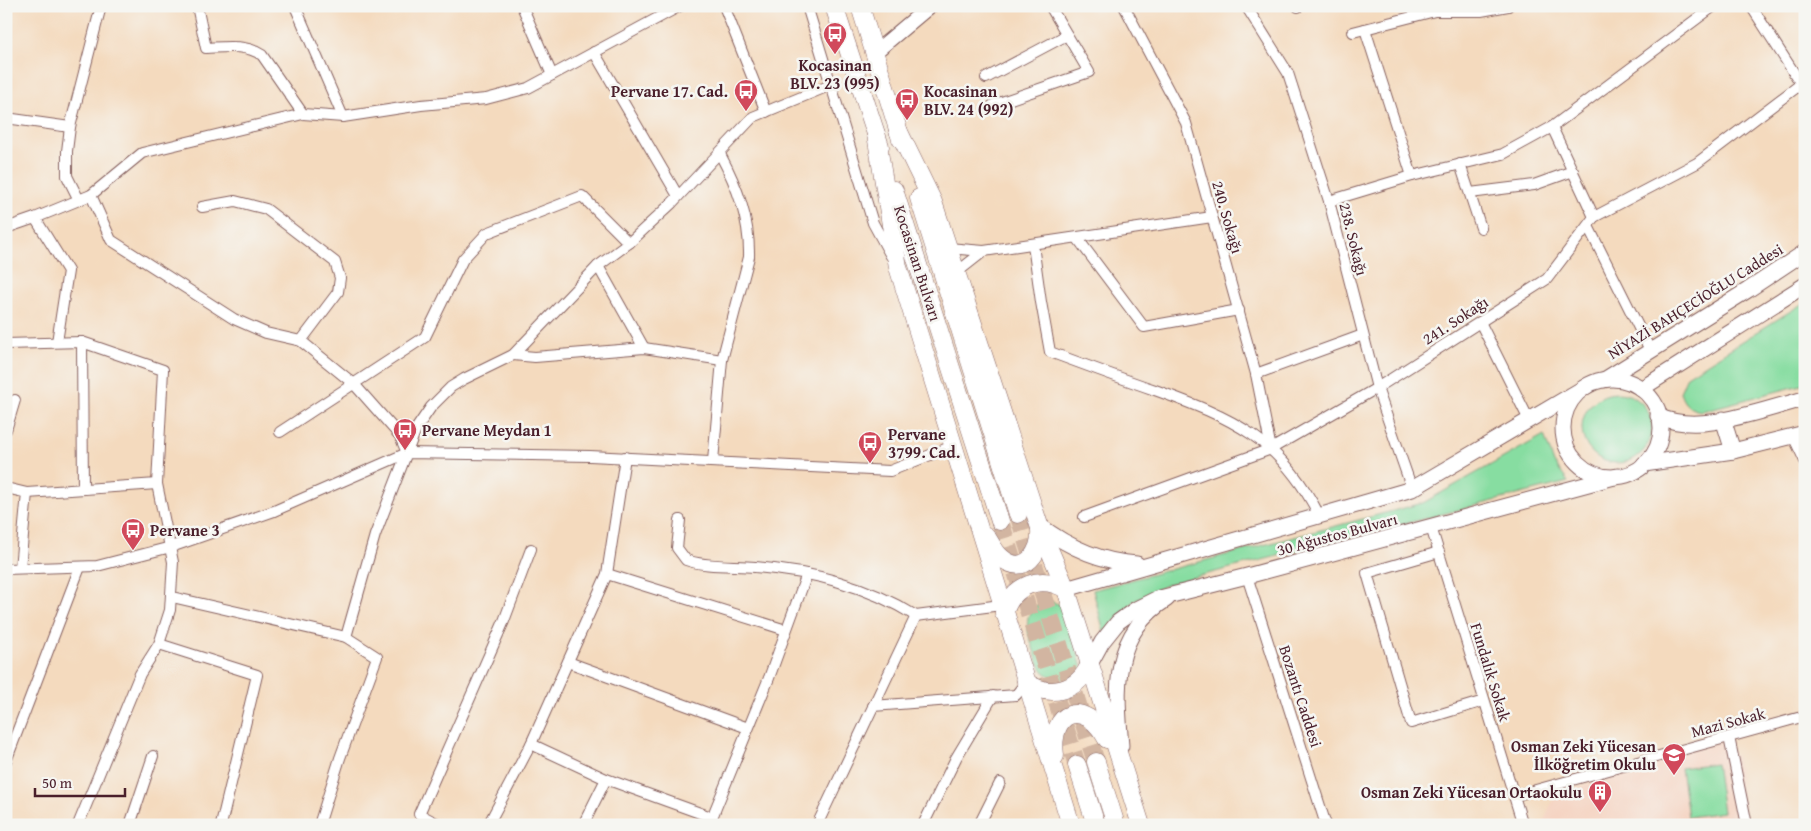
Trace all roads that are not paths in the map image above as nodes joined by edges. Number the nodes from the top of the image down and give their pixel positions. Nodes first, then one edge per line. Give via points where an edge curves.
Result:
1 (101, 6) edge
2 (197, 6) edge
3 (295, 6) edge
4 (522, 6) edge
5 (680, 6) edge
6 (724, 6) edge
7 (807, 6) edge
8 (834, 6) edge
9 (860, 6) edge
10 (930, 6) edge
11 (1050, 6) edge
12 (1124, 6) edge
13 (1246, 6) edge
14 (1508, 6) edge
15 (1714, 6) edge
16 (1751, 6) edge
17 (1435, 9) edge
18 (1365, 29) junction
19 (1353, 32) dead end
20 (1067, 35) junction
21 (594, 52) junction
22 (874, 53) junction
23 (552, 74) junction
24 (986, 78) dead end
25 (831, 85) junction
26 (1803, 87) edge
27 (993, 105) dead end
28 (766, 112) junction
29 (303, 114) junction
30 (343, 117) junction
31 (6, 118) edge
32 (70, 127) junction
33 (1552, 127) junction
34 (898, 130) junction
35 (876, 134) junction
36 (720, 154) junction
37 (1460, 164) junction
38 (1573, 171) junction
39 (1412, 176) junction
40 (1470, 193) junction
41 (91, 195) junction
42 (678, 196) junction
43 (78, 200) junction
44 (1329, 201) junction
45 (202, 206) dead end
46 (1212, 217) junction
47 (1594, 217) junction
48 (36, 218) junction
49 (1588, 226) junction
50 (6, 228) edge
51 (1481, 228) dead end
52 (1078, 239) junction
53 (629, 243) junction
54 (1033, 245) junction
55 (948, 248) junction
56 (984, 251) junction
57 (1805, 252) edge
58 (598, 266) junction
59 (898, 267) junction
60 (956, 273) junction
61 (1805, 285) edge
62 (1239, 310) junction
63 (1480, 322) junction
64 (1363, 335) junction
65 (301, 341) junction
66 (57, 342) junction
67 (82, 342) junction
68 (6, 344) edge
69 (644, 348) junction
70 (1650, 350) junction
71 (513, 355) junction
72 (722, 360) junction
73 (1256, 374) junction
74 (1604, 380) junction
75 (354, 384) junction
76 (1587, 386) junction
77 (1377, 388) junction
78 (1640, 389) junction
79 (1805, 399) edge
80 (15, 400) dead end
81 (1658, 416) junction
82 (1723, 419) junction
83 (1529, 420) junction
84 (6, 430) edge
85 (280, 432) dead end
86 (1799, 434) edge
87 (953, 446) junction
88 (1271, 449) junction
89 (1733, 450) junction
90 (407, 453) junction
91 (625, 457) junction
92 (713, 461) junction
93 (1805, 461) edge
94 (1644, 464) junction
95 (1618, 476) junction
96 (157, 484) junction
97 (6, 488) edge
98 (83, 489) junction
99 (1412, 490) junction
100 (27, 493) junction
101 (1018, 514) tunnel mouth
102 (1320, 515) junction
103 (1084, 517) dead end
104 (680, 520) dead end
105 (976, 521) junction
106 (1000, 521) tunnel mouth
107 (1039, 525) junction
108 (1431, 527) junction
109 (171, 547) junction
110 (531, 549) dead end
111 (1438, 552) junction
112 (1146, 565) junction
113 (80, 566) junction
114 (20, 568) junction
115 (6, 569) edge
116 (607, 574) junction
117 (806, 574) junction
118 (1247, 576) junction
119 (1066, 589) junction
120 (1175, 594) junction
121 (172, 597) junction
122 (1003, 609) junction
123 (916, 616) junction
124 (786, 630) junction
125 (346, 637) junction
126 (159, 644) junction
127 (568, 662) junction
128 (1090, 664) junction
129 (1026, 682) junction
130 (993, 696) junction
131 (1484, 701) junction
132 (873, 706) junction
133 (1805, 716) edge
134 (748, 728) junction
135 (1729, 737) junction
136 (531, 744) junction
137 (153, 756) dead end
138 (6, 761) edge
139 (1096, 762) tunnel mouth
140 (1077, 765) tunnel mouth
141 (1122, 766) junction
142 (606, 779) junction
143 (1000, 783) dead end
144 (1058, 784) junction
145 (1514, 796) junction
146 (710, 821) edge
147 (78, 825) edge
148 (130, 825) edge
149 (221, 825) edge
150 (320, 825) edge
151 (440, 825) edge
152 (488, 825) edge
153 (583, 825) edge
154 (817, 825) edge
155 (923, 825) edge
156 (979, 825) edge
157 (1071, 825) edge
158 (1096, 825) edge
159 (1116, 825) edge
160 (1141, 825) edge
161 (1326, 825) edge
162 (1523, 825) edge
163 (1747, 825) edge

1 - 32 street
2 - 29 street via 206,48 243,47 262,55
3 - 30 street
4 - 23 street
5 - 21 street
6 - 28 street
7 - 25 street
8 - 35 highway, Kocasinan Bulvarı
9 - 22 highway, Kocasinan Bulvarı
10 - 22 street
11 - 20 street
12 - 46 street, 240. Sokağı via 1186,123
13 - 44 street, 238. Sokağı via 1288,73
14 - 17 street via 1480,11
15 - 33 street
16 - 26 street
17 - 18 street
18 - 19 street
18 - 39 street
20 - 24 street
20 - 27 street via 1089,72
21 - 23 street
21 - 42 street
22 - 34 highway, Kocasinan Bulvarı
23 - 30 street via 528,88 486,99
25 - 28 street
25 - 59 street via 873,223
26 - 47 street, 241. Sokağı via 1697,163
28 - 36 street via 753,117
29 - 30 street
29 - 41 street via 142,153
31 - 32 street
32 - 43 street via 66,168
33 - 37 street via 1503,154
33 - 38 street
34 - 55 highway via 933,202
34 - 101 highway, Kocasinan Bulvarı
35 - 59 highway
35 - 106 highway, Kocasinan Bulvarı
36 - 42 street
36 - 72 street via 740,199 749,244 749,257
37 - 39 street
37 - 40 street
38 - 40 street via 1534,185
38 - 47 street
39 - 44 street
40 - 51 street
41 - 43 street
41 - 65 street via 111,240 234,318 266,333
42 - 53 street
43 - 48 street
44 - 64 street, 238. Sokağı
45 - 65 street via 235,201 256,205 274,214 335,262 340,278 338,292
46 - 52 street
46 - 62 street, 240. Sokağı
47 - 49 street, 241. Sokağı
48 - 50 street
48 - 66 street via 68,271
49 - 63 street, 241. Sokağı via 1547,279
49 - 70 street
52 - 54 street
52 - 62 street via 1144,327
53 - 58 street
53 - 75 street via 582,196 487,233 463,259 426,337
54 - 56 street
54 - 88 street via 1050,352 1223,416
55 - 56 street
55 - 60 highway
56 - 60 street
57 - 70 main road, NİYAZİ BAHÇECİOĞLU Caddesi
58 - 69 street
58 - 71 street
59 - 87 highway
60 - 107 highway
61 - 78 main road
62 - 73 street, 240. Sokağı
63 - 77 street, 241. Sokağı
63 - 83 street
64 - 73 street
64 - 77 street, 238. Sokağı
65 - 75 street
66 - 67 street
66 - 68 street
67 - 96 street via 163,370
67 - 98 street
69 - 71 street via 535,357
69 - 72 street
70 - 74 main road, NİYAZİ BAHÇECİOĞLU Caddesi
71 - 90 street via 464,379 440,396 419,423
72 - 92 street
73 - 88 street, 240. Sokağı
74 - 76 main road
74 - 78 main road via 1623,381
75 - 85 street
75 - 90 street via 400,436
76 - 83 main road, 30 Ağustos Bulvarı
76 - 95 main road via 1573,399 1564,416 1566,444 1582,467 1600,475
77 - 88 street, 241. Sokağı
77 - 99 street, 238. Sokağı
78 - 81 main road via 1653,403
79 - 82 main road
80 - 84 street
81 - 82 main road via 1684,424 1704,424
81 - 94 main road via 1659,440
82 - 89 main road
83 - 99 main road, 30 Ağustos Bulvarı
86 - 89 main road
86 - 93 street
87 - 92 street via 890,470
87 - 105 highway
88 - 102 street via 1303,486
88 - 103 street, 241. Sokağı
89 - 94 main road
90 - 91 street
90 - 109 street via 274,511
90 - 125 street via 374,535
91 - 92 street
91 - 116 street
94 - 95 main road
95 - 108 main road, 30 Ağustos Bulvarı
96 - 98 street
96 - 109 street
97 - 100 street
98 - 100 street
99 - 102 main road, 30 Ağustos Bulvarı
100 - 114 street
102 - 112 main road, 30 Ağustos Bulvarı
104 - 117 street via 677,548 686,560
105 - 107 highway via 998,555 1013,564 1024,563 1035,556 1040,545
105 - 122 highway
107 - 112 main road via 1064,543 1092,555
107 - 119 highway
108 - 111 street, Fundalık Sokak
108 - 118 main road, 30 Ağustos Bulvarı
109 - 113 street via 97,566
109 - 121 street
110 - 151 street via 504,621 420,814
111 - 131 street, Fundalık Sokak
111 - 131 street via 1367,573 1411,723
112 - 119 main road, 30 Ağustos Bulvarı
113 - 114 street
113 - 138 street
114 - 115 street
116 - 124 street
116 - 127 street
117 - 123 street via 864,589
117 - 124 street
118 - 120 main road, 30 Ağustos Bulvarı
118 - 161 street, Bozantı Caddesi
119 - 122 highway via 1052,582 1029,584
119 - 128 highway
120 - 128 main road, 30 Ağustos Bulvarı via 1150,601 1126,615 1109,631
120 - 141 main road via 1144,618 1121,658 1117,697
121 - 125 street
121 - 126 street
122 - 123 street
122 - 129 highway
123 - 132 street
124 - 134 street
125 - 150 street via 377,656
126 - 147 street via 140,674
126 - 149 street via 257,675
127 - 134 street
127 - 136 street
128 - 129 highway via 1077,683 1063,690 1039,690
128 - 141 highway
129 - 130 street via 1016,695
129 - 144 highway
130 - 132 street
130 - 155 street via 956,758
131 - 145 street, Fundalık Sokak
132 - 154 street
133 - 135 street, Mazi Sokak
134 - 146 street
135 - 145 street, Mazi Sokak
135 - 163 street
136 - 142 street
136 - 152 street
137 - 148 street
139 - 159 highway
140 - 158 highway
141 - 144 highway via 1095,720 1083,715 1070,716 1054,735
141 - 160 highway
142 - 146 street
142 - 153 street
143 - 156 street
144 - 157 highway
145 - 162 street, Fundalık Sokak

